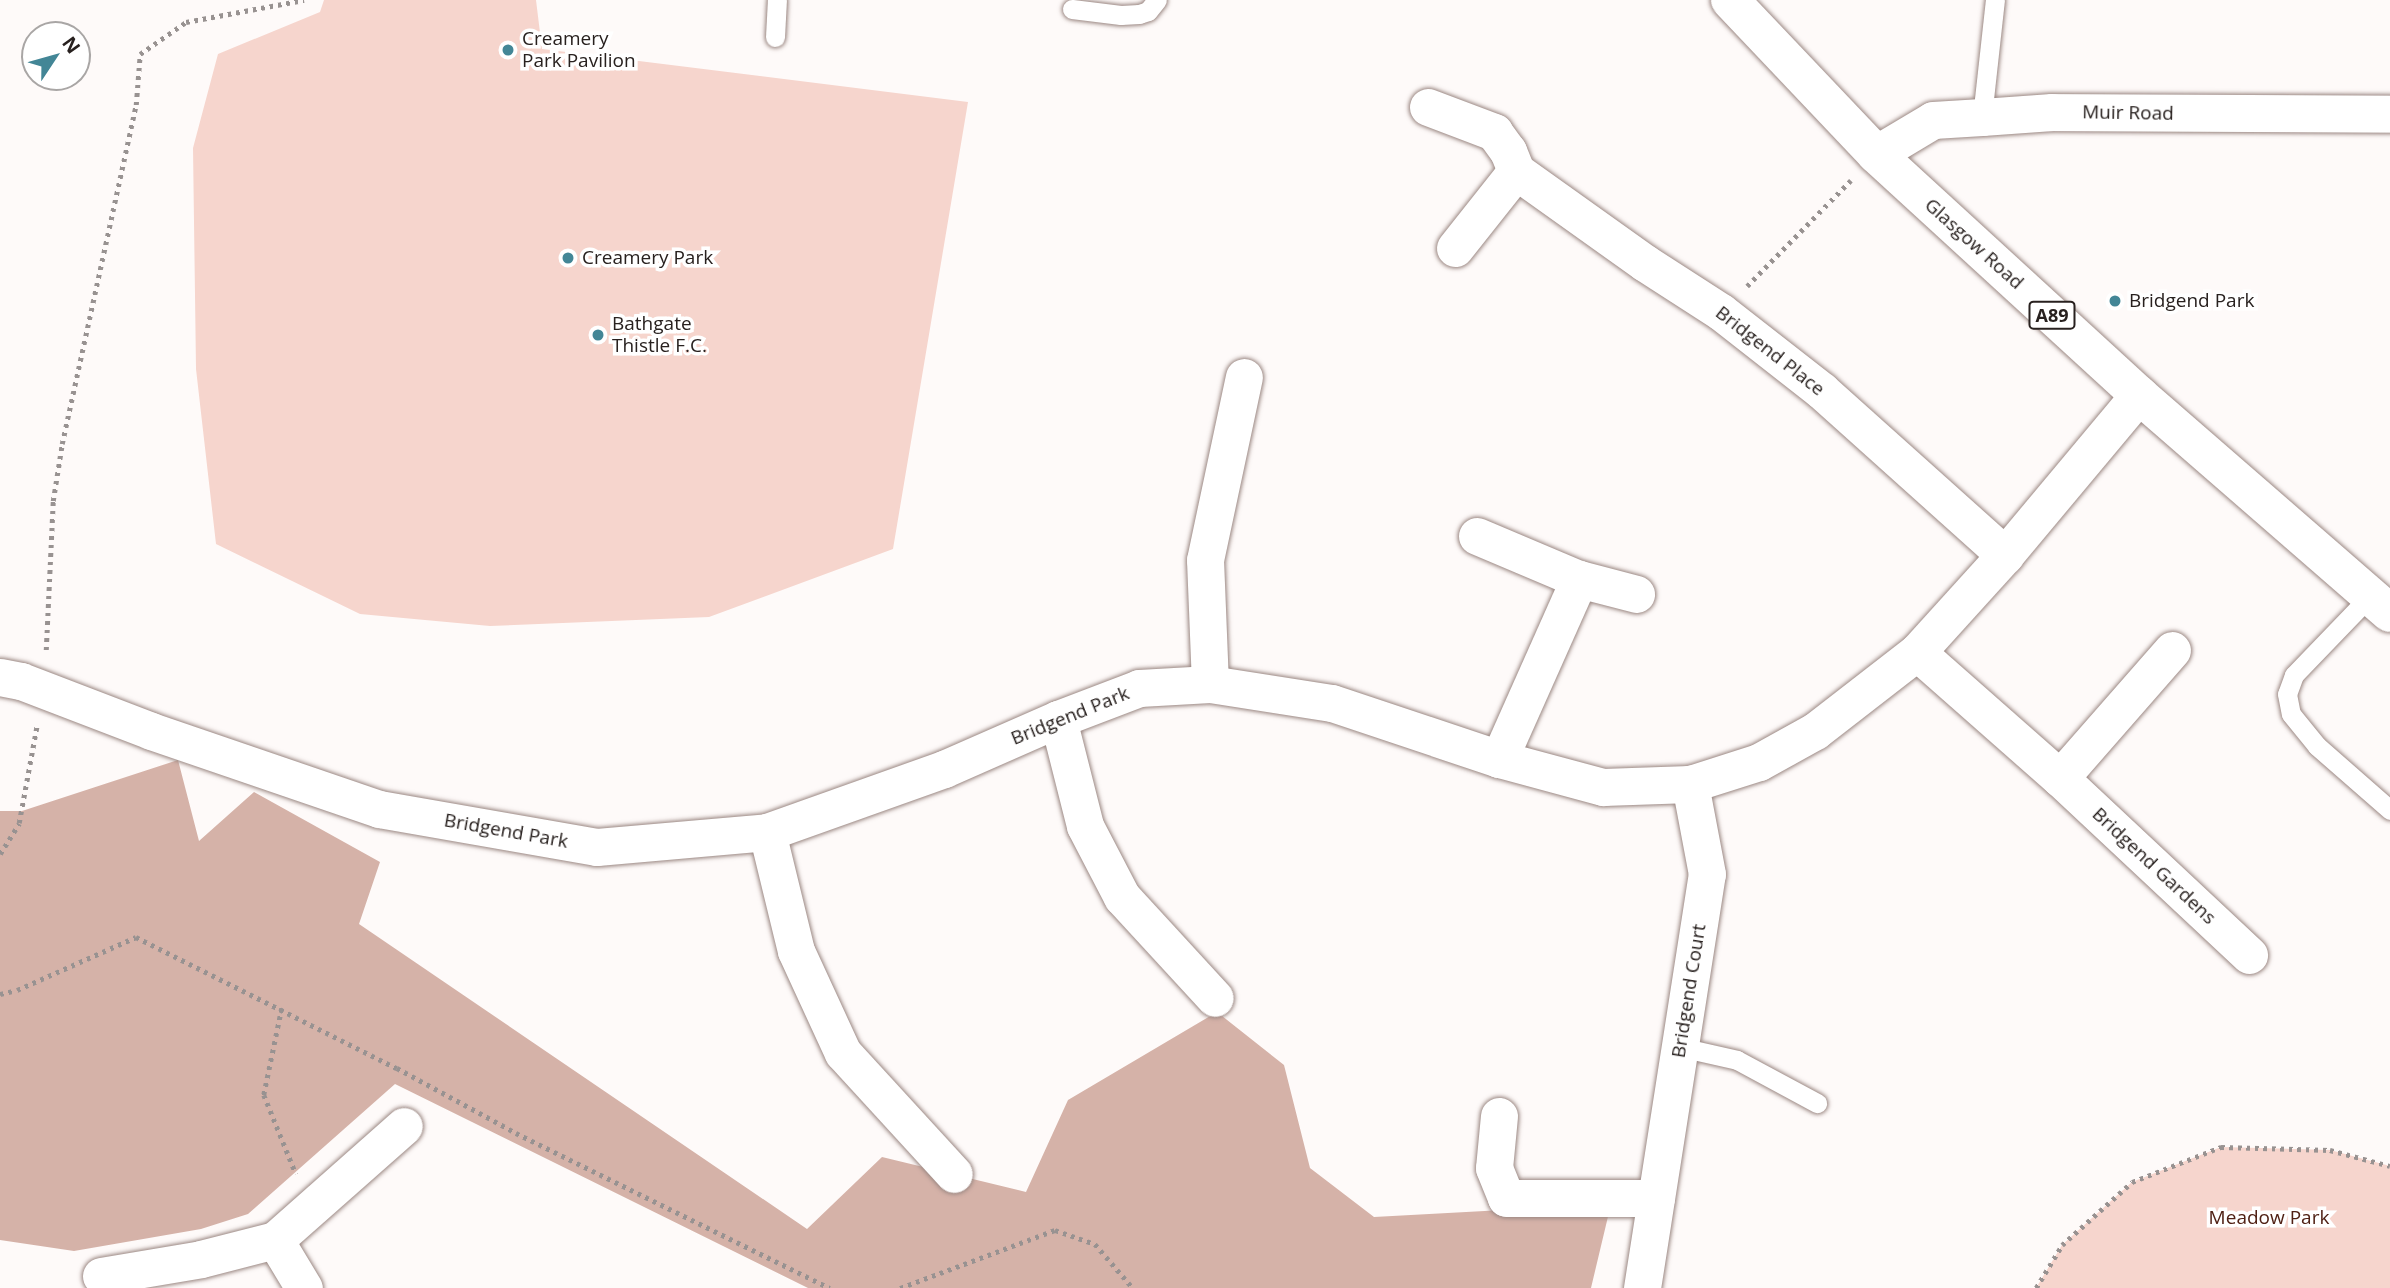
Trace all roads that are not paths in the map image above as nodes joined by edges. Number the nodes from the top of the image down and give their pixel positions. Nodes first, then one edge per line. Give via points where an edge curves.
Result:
1 (777, 0) edge
2 (1157, 0) edge
3 (1730, 0) edge
4 (1995, 0) edge
5 (1072, 9) dead end
6 (775, 37) dead end
7 (1428, 107) dead end
8 (2390, 114) edge
9 (1982, 117) junction
10 (1876, 154) junction
11 (1516, 171) junction
12 (1455, 248) dead end
13 (1244, 377) dead end
14 (2139, 395) junction
15 (1477, 536) dead end
16 (2005, 555) junction
17 (1579, 579) junction
18 (1636, 594) dead end
19 (2380, 604) edge
20 (2172, 650) dead end
21 (1917, 652) junction
22 (0, 677) edge
23 (1210, 684) junction
24 (1058, 719) junction
25 (1499, 759) junction
26 (2060, 778) junction
27 (1690, 784) junction
28 (2390, 810) edge
29 (767, 832) junction
30 (2249, 955) dead end
31 (1215, 998) dead end
32 (1680, 1047) junction
33 (1817, 1104) dead end
34 (1499, 1116) dead end
35 (404, 1126) dead end
36 (954, 1174) dead end
37 (1656, 1198) junction
38 (275, 1240) junction
39 (102, 1276) dead end
40 (304, 1288) edge
41 (1642, 1288) edge

1 - 6 lane
2 - 5 lane via 1139,14
3 - 10 main road, Glasgow Road / A89
4 - 9 lane
7 - 11 street, Bridgend Place via 1494,132
8 - 9 street, Muir Road via 2052,112
9 - 10 street, Muir Road via 1933,120
10 - 14 main road, Glasgow Road / A89
11 - 12 street
11 - 16 street, Bridgend Place via 1721,312 1822,391
13 - 23 street via 1205,560
14 - 16 street, Bridgend Park
14 - 19 main road, Glasgow Road / A89
15 - 17 street
16 - 21 street, Bridgend Park
17 - 18 street
17 - 25 street
19 - 28 lane via 2294,675 2287,694 2291,714 2317,746
20 - 26 street
21 - 26 street, Bridgend Gardens
21 - 27 street, Bridgend Park via 1815,731 1759,762
22 - 29 street, Bridgend Park via 379,808 597,847
23 - 24 street, Bridgend Park via 1139,688
23 - 25 street, Bridgend Park via 1332,703
24 - 29 street, Bridgend Park via 944,769
24 - 31 street via 1085,826 1122,897
25 - 27 street, Bridgend Park via 1603,787
26 - 30 street, Bridgend Gardens
27 - 32 street, Bridgend Court via 1707,874
29 - 36 street via 796,951 843,1053
32 - 33 lane via 1737,1060
32 - 37 street, Bridgend Court
34 - 37 street via 1494,1168 1506,1198
35 - 38 street
37 - 41 street, Bridgend Court
38 - 39 street via 201,1259
38 - 40 street

